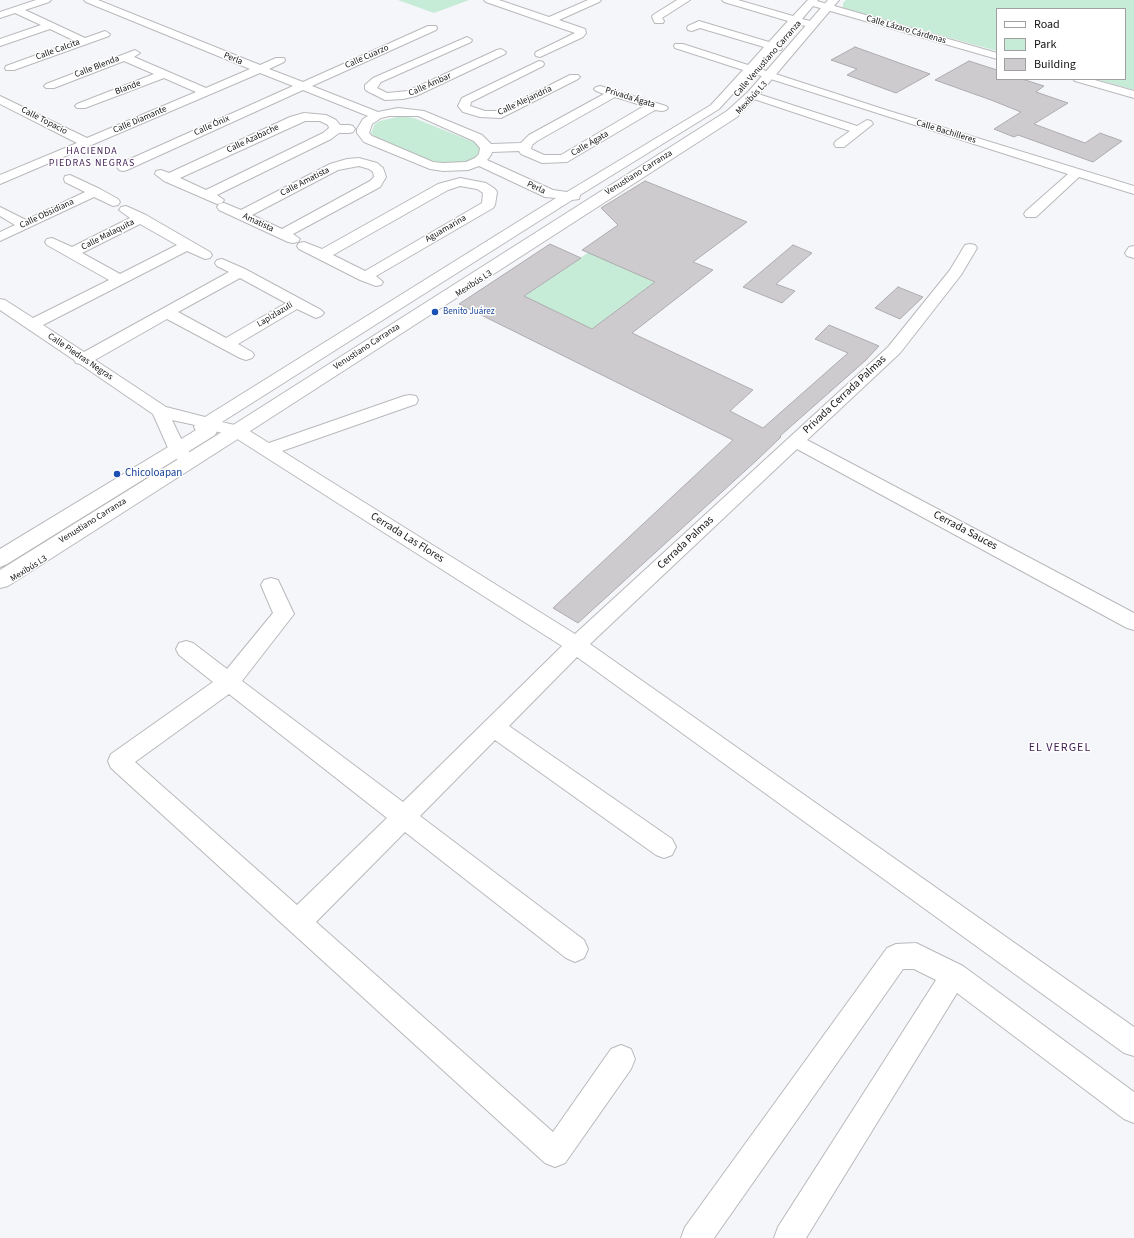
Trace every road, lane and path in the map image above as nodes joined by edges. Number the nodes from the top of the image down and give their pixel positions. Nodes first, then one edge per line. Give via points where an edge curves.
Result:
1 (46, 0) edge
2 (89, 0) edge
3 (489, 0) edge
4 (596, 0) edge
5 (685, 0) edge
6 (727, 0) edge
7 (826, 3) edge
8 (16, 10) junction
9 (0, 15) edge
10 (551, 20) junction
11 (659, 21) dead end
12 (797, 21) junction
13 (813, 25) junction
14 (50, 26) junction
15 (105, 34) dead end
16 (84, 41) junction
17 (471, 41) joint
18 (751, 43) dead end
19 (0, 44) edge
20 (679, 46) dead end
21 (488, 47) dead end
22 (772, 50) junction
23 (135, 53) dead end
24 (996, 56) edge
25 (124, 57) junction
26 (31, 60) junction
27 (280, 60) dead end
28 (10, 68) dead end
29 (259, 70) junction
30 (560, 72) dead end
31 (763, 72) junction
32 (164, 74) junction
33 (69, 78) junction
34 (1082, 80) edge
35 (82, 84) dead end
36 (50, 86) dead end
37 (302, 86) junction
38 (596, 88) dead end
39 (95, 89) dead end
40 (206, 92) junction
41 (614, 93) junction
42 (108, 95) junction
43 (753, 95) junction
44 (1134, 95) edge
45 (403, 96) junction
46 (0, 99) edge
47 (81, 106) dead end
48 (658, 107) joint
49 (398, 112) junction
50 (882, 112) junction
51 (474, 113) junction
52 (377, 116) junction
53 (724, 116) junction
54 (449, 126) junction
55 (336, 129) junction
56 (362, 129) junction
57 (859, 130) junction
58 (87, 143) junction
59 (840, 144) dead end
60 (525, 147) junction
61 (486, 148) junction
62 (399, 152) junction
63 (479, 161) junction
64 (373, 166) junction
65 (453, 167) junction
66 (127, 168) dead end
67 (1077, 172) junction
68 (163, 175) joint
69 (70, 179) dead end
70 (0, 180) edge
71 (460, 182) junction
72 (1134, 190) edge
73 (95, 192) junction
74 (215, 201) junction
75 (113, 202) dead end
76 (565, 202) junction
77 (126, 210) dead end
78 (0, 211) edge
79 (1031, 214) dead end
80 (241, 215) junction
81 (140, 218) junction
82 (25, 225) junction
83 (0, 237) edge
84 (293, 240) junction
85 (52, 242) dead end
86 (188, 245) junction
87 (970, 248) dead end
88 (72, 253) junction
89 (205, 255) dead end
90 (322, 255) junction
91 (222, 263) dead end
92 (240, 272) junction
93 (365, 277) junction
94 (120, 280) junction
95 (380, 284) dead end
96 (296, 303) junction
97 (1, 305) edge
98 (168, 313) junction
99 (316, 313) dead end
100 (32, 325) junction
101 (227, 344) junction
102 (246, 355) dead end
103 (82, 360) junction
104 (410, 400) dead end
105 (160, 411) junction
106 (212, 424) junction
107 (239, 432) junction
108 (795, 441) junction
109 (267, 450) junction
110 (181, 451) junction
111 (0, 552) edge
112 (0, 559) edge
113 (0, 580) edge
114 (271, 585) dead end
115 (0, 587) edge
116 (1134, 622) edge
117 (576, 645) junction
118 (186, 649) dead end
119 (229, 682) junction
120 (494, 727) junction
121 (404, 817) junction
122 (664, 847) dead end
123 (298, 922) junction
124 (575, 949) dead end
125 (954, 975) junction
126 (1134, 1043) edge
127 (621, 1059) dead end
128 (1134, 1109) edge
129 (696, 1238) edge
130 (789, 1238) edge

1 - 8 street
2 - 29 street, Perla
3 - 10 street
4 - 10 street
5 - 11 street via 666,10 657,18
6 - 12 street
7 - 12 street, Mexibús L3
7 - 13 main road, Calle Venustiano Carranza
7 - 24 street, Calle Lázaro Cárdenas
7 - 31 street, Mexibús L3
8 - 9 street
8 - 14 street, Calle Calcita
10 - 51 street via 581,33 538,62 466,100 464,106
12 - 13 street
12 - 22 street, Mexibús L3
13 - 31 main road, Calle Venustiano Carranza
14 - 16 street, Calle Calcita
14 - 19 street, Calle Calcita
15 - 16 street
16 - 26 street, Calle Calcita
17 - 37 street, Calle Cuarzo via 426,26
17 - 45 street, Calle Ámbar via 377,80 371,85 376,94 385,97
18 - 22 street
19 - 26 street, Calle Calcita
20 - 31 street, Calle Bachilleres
21 - 45 street, Calle Ámbar via 505,53
22 - 31 street, Mexibús L3
23 - 25 street, Calle Blenda
25 - 32 street, Blande
25 - 33 street, Calle Blenda
26 - 28 street
27 - 29 street, Calle Diamante
29 - 37 street, Perla
29 - 40 street, Calle Diamante
30 - 51 street, Calle Alejandría via 579,79 501,114 484,116
31 - 43 street, Mexibús L3
31 - 50 street, Calle Bachilleres
31 - 53 main road, Calle Venustiano Carranza via 726,107
31 - 76 street, Mexibús L3 via 715,107
32 - 40 street, Blande
32 - 42 street, Blande
33 - 35 street
33 - 36 street, Calle Blenda
34 - 44 street
37 - 52 street, Perla
37 - 66 street, Calle Ónix
38 - 41 street, Privada Ágata
39 - 42 street, Blande
40 - 58 street, Calle Diamante
41 - 48 street, Privada Ágata
41 - 60 street via 533,138
42 - 47 street
43 - 53 main road, Calle Venustiano Carranza
43 - 57 street
43 - 107 street, Mexibús L3 via 740,113
45 - 49 street
46 - 58 street, Calle Topacio
48 - 60 street, Calle Ágata via 564,159 542,159 526,151
49 - 52 street
49 - 54 street via 420,113
50 - 57 street
50 - 67 street, Calle Bachilleres
51 - 54 street
52 - 56 street via 367,122
53 - 76 main road, Venustiano Carranza
53 - 76 main road, Venustiano Carranza via 597,200
54 - 61 street via 478,138
55 - 56 street
55 - 68 street, Calle Azabache via 332,123 322,118 304,117
55 - 74 street
56 - 62 street via 368,139
57 - 59 street
58 - 70 street, Calle Diamante
60 - 61 street
61 - 63 street via 485,155
62 - 64 street
62 - 65 street via 430,165
63 - 65 street via 468,166
63 - 76 street, Perla
64 - 80 street, Calle Amatista via 359,162 334,167
64 - 84 street via 379,171 380,177 374,184
65 - 71 street
67 - 72 street, Calle Bachilleres
67 - 79 street
68 - 74 street, Amatista
69 - 73 street, Calle Obsidiana
71 - 90 street, Aguamarina via 443,187
71 - 93 street, Aguamarina via 481,186 490,192 488,205
73 - 75 street, Calle Obsidiana
73 - 82 street, Calle Obsidiana
74 - 80 street, Amatista
76 - 106 main road, Venustiano Carranza
76 - 107 main road, Venustiano Carranza
77 - 81 street
78 - 82 street
80 - 84 street, Amatista
81 - 86 street, Calle Malaquita
81 - 88 street, Calle Malaquita
82 - 83 street, Calle Obsidiana
84 - 90 street
85 - 88 street
86 - 89 street, Calle Malaquita
86 - 94 street
87 - 108 street, Privada Cerrada Palmas via 956,272 894,350
88 - 94 street, Calle Malaquita
90 - 93 street
91 - 92 street, Lapizlazuli
92 - 96 street, Lapizlazuli
92 - 98 street
93 - 95 street
94 - 100 street
96 - 99 street
96 - 101 street, Lapizlazuli
97 - 100 street, Calle Piedras Negras
98 - 101 street
98 - 103 street
100 - 103 street, Calle Piedras Negras
101 - 102 street
103 - 105 street, Calle Piedras Negras
104 - 109 street
105 - 106 street, Calle Piedras Negras
105 - 110 street
106 - 107 street, Calle Piedras Negras
106 - 110 main road, Venustiano Carranza
107 - 109 street, Cerrada Las Flores
107 - 110 main road, Venustiano Carranza
107 - 115 street, Mexibús L3
108 - 116 street, Cerrada Sauces
108 - 117 street, Cerrada Palmas
109 - 117 street, Cerrada Las Flores
110 - 111 street
110 - 112 main road, Venustiano Carranza
110 - 113 main road, Venustiano Carranza
114 - 119 street via 284,614
117 - 120 street, Cerrada Palmas
117 - 126 street, Cerrada Las Flores
118 - 119 street
119 - 121 street
119 - 123 street via 119,761
120 - 121 street, Cerrada Palmas
120 - 122 street
121 - 123 street, Cerrada Palmas
121 - 124 street
123 - 127 street via 555,1153
125 - 128 street
125 - 129 street via 916,956 896,957
125 - 130 street

